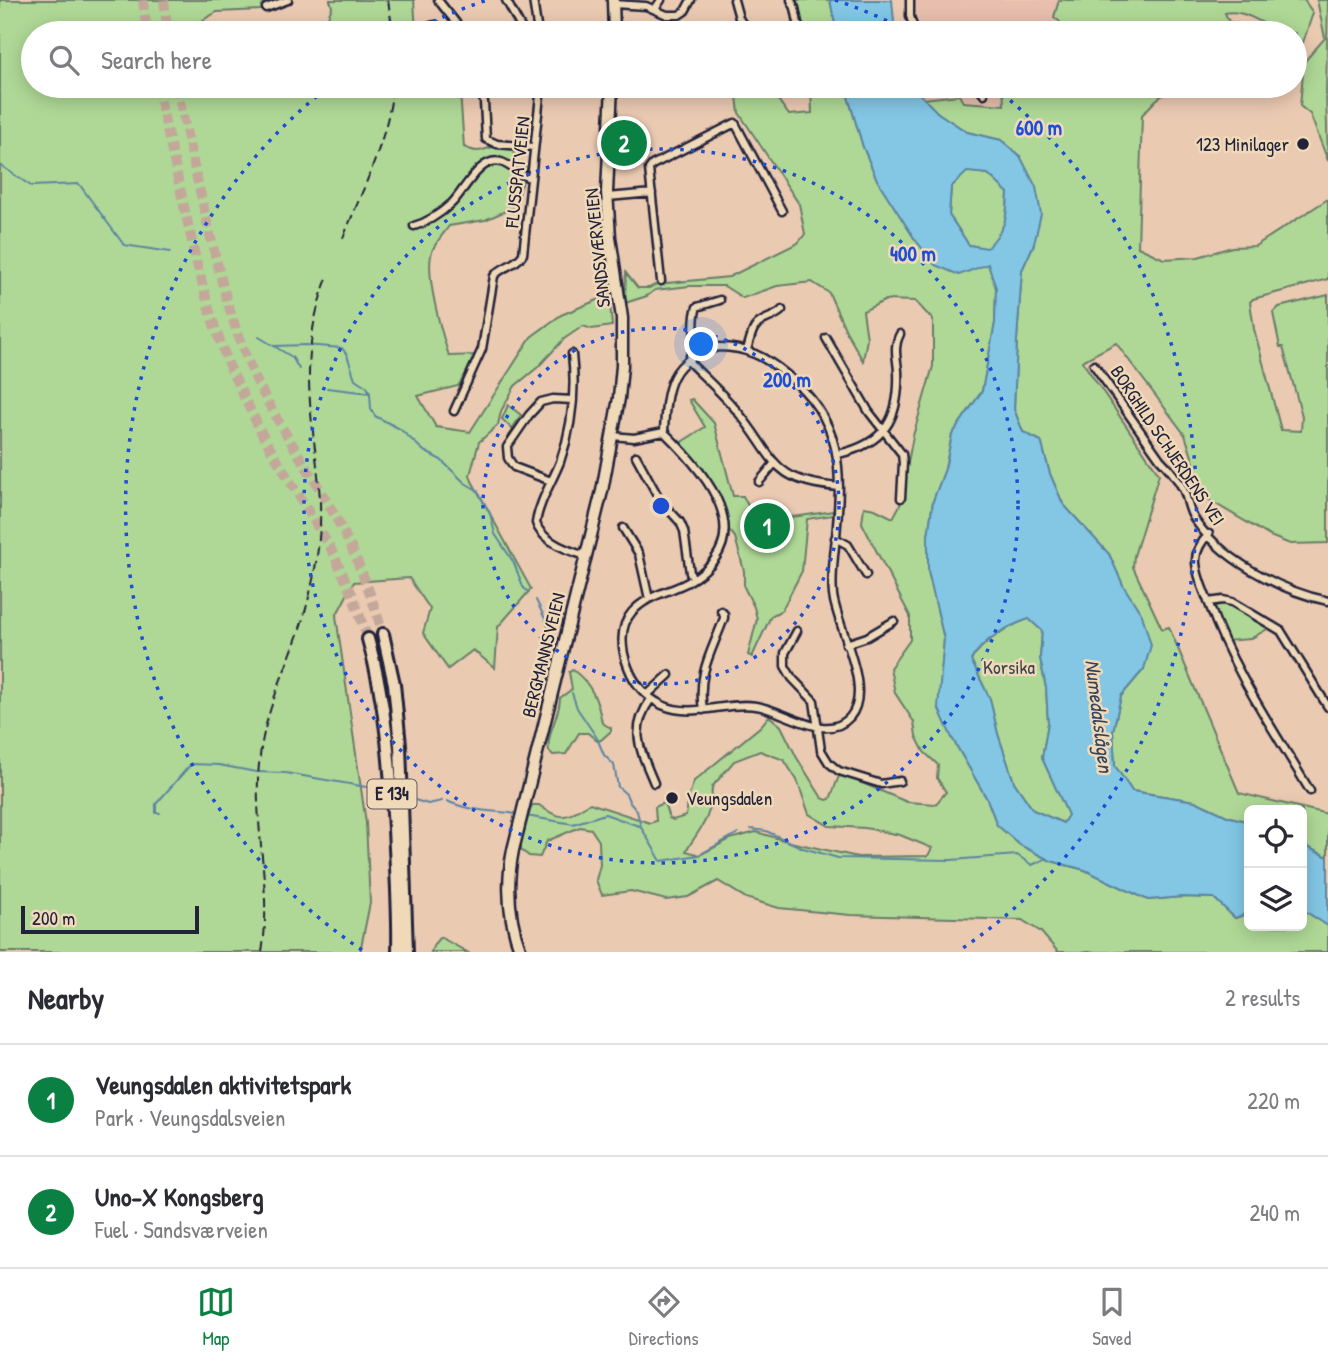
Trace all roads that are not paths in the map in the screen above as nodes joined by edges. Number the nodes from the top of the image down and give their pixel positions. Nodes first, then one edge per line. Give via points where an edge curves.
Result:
1 (288, 0) edge
2 (438, 0) edge
3 (506, 0) edge
4 (533, 0) edge
5 (661, 0) edge
6 (691, 0) edge
7 (734, 0) edge
8 (791, 0) edge
9 (910, 0) edge
10 (613, 2) edge
11 (267, 8) dead end
12 (655, 9) junction
13 (455, 21) edge
14 (517, 21) edge
15 (536, 21) edge
16 (614, 21) edge
17 (741, 21) edge
18 (797, 21) edge
19 (911, 21) edge
20 (483, 98) edge
21 (540, 98) edge
22 (612, 98) edge
23 (534, 147) junction
24 (530, 178) junction
25 (652, 193) junction
26 (608, 197) junction
27 (782, 211) dead end
28 (414, 226) dead end
29 (661, 281) dead end
30 (720, 300) dead end
31 (782, 310) dead end
32 (900, 334) dead end
33 (826, 338) dead end
34 (747, 349) junction
35 (572, 354) dead end
36 (688, 361) junction
37 (1094, 365) dead end
38 (622, 366) joint
39 (573, 400) junction
40 (454, 411) dead end
41 (884, 431) junction
42 (664, 432) junction
43 (613, 436) junction
44 (838, 454) junction
45 (636, 456) dead end
46 (774, 464) junction
47 (551, 481) junction
48 (759, 482) dead end
49 (839, 487) junction
50 (901, 498) dead end
51 (623, 528) dead end
52 (1209, 534) junction
53 (835, 538) junction
54 (586, 556) junction
55 (866, 575) dead end
56 (693, 578) junction
57 (649, 598) junction
58 (1328, 601) edge
59 (1208, 602) junction
60 (721, 611) dead end
61 (894, 621) dead end
62 (797, 631) dead end
63 (383, 634) tunnel mouth
64 (368, 639) tunnel mouth
65 (846, 644) junction
66 (669, 675) dead end
67 (649, 697) junction
68 (1328, 707) edge
69 (702, 710) junction
70 (818, 726) junction
71 (900, 780) dead end
72 (654, 783) dead end
73 (1310, 791) dead end
74 (398, 952) edge
75 (407, 952) edge
76 (520, 952) edge

1 - 11 street
2 - 13 street
3 - 14 street
4 - 15 street
5 - 12 street
6 - 12 street via 678,15
7 - 17 street
8 - 18 street
9 - 19 street
10 - 12 street
10 - 16 main road
20 - 23 street via 486,139
21 - 23 street, FLUSSPATVEIEN
22 - 26 main road, SANDSVÆRVEIEN
23 - 24 street, FLUSSPATVEIEN
24 - 28 street via 503,163 489,163 441,213
24 - 40 street, FLUSSPATVEIEN via 524,250 519,261 494,276 482,349
25 - 26 street
25 - 27 street via 652,165 735,123
25 - 29 street
26 - 38 main road, SANDSVÆRVEIEN via 621,310
30 - 36 street via 697,307 695,345
31 - 34 street via 758,323
32 - 41 street via 895,349 896,405
33 - 41 street
34 - 36 street via 719,347
34 - 44 street via 807,394
35 - 39 street
36 - 42 street via 667,390
36 - 46 street via 737,411
37 - 52 street, BORGHILD SCHJERDENS VEI via 1169,468 1192,515
38 - 43 main road, BERGMANNSVEIEN
39 - 47 street via 564,448
39 - 47 street via 538,405 507,447 514,467
41 - 44 street via 867,444
41 - 50 street via 902,454
42 - 43 street via 634,438
42 - 56 street via 715,494 724,515 721,549
43 - 54 main road, BERGMANNSVEIEN
44 - 49 street
45 - 56 street via 654,490 680,522
46 - 48 street
46 - 49 street via 790,476
47 - 54 street via 537,528 563,547
49 - 53 street
51 - 57 street via 639,554
52 - 58 street, BORGHILD SCHJERDENS VEI via 1266,579
52 - 59 street via 1196,562
53 - 55 street via 848,545
53 - 65 street via 833,594
54 - 76 main road, BERGMANNSVEIEN via 511,858 509,907
56 - 57 street
57 - 67 street via 630,614 622,635 628,666
59 - 68 street via 1232,602 1281,631
59 - 73 street via 1230,656
60 - 69 street via 724,618 701,681
61 - 65 street via 877,636
62 - 70 street via 785,653 785,666 814,701
63 - 75 highway, E 134 via 399,722
64 - 74 highway, E 134 via 388,736
65 - 70 street via 858,681 858,703 844,723
66 - 67 street
67 - 69 street via 680,710
67 - 72 street via 637,740
69 - 70 street via 756,706
70 - 71 street via 821,750 839,771 881,784

